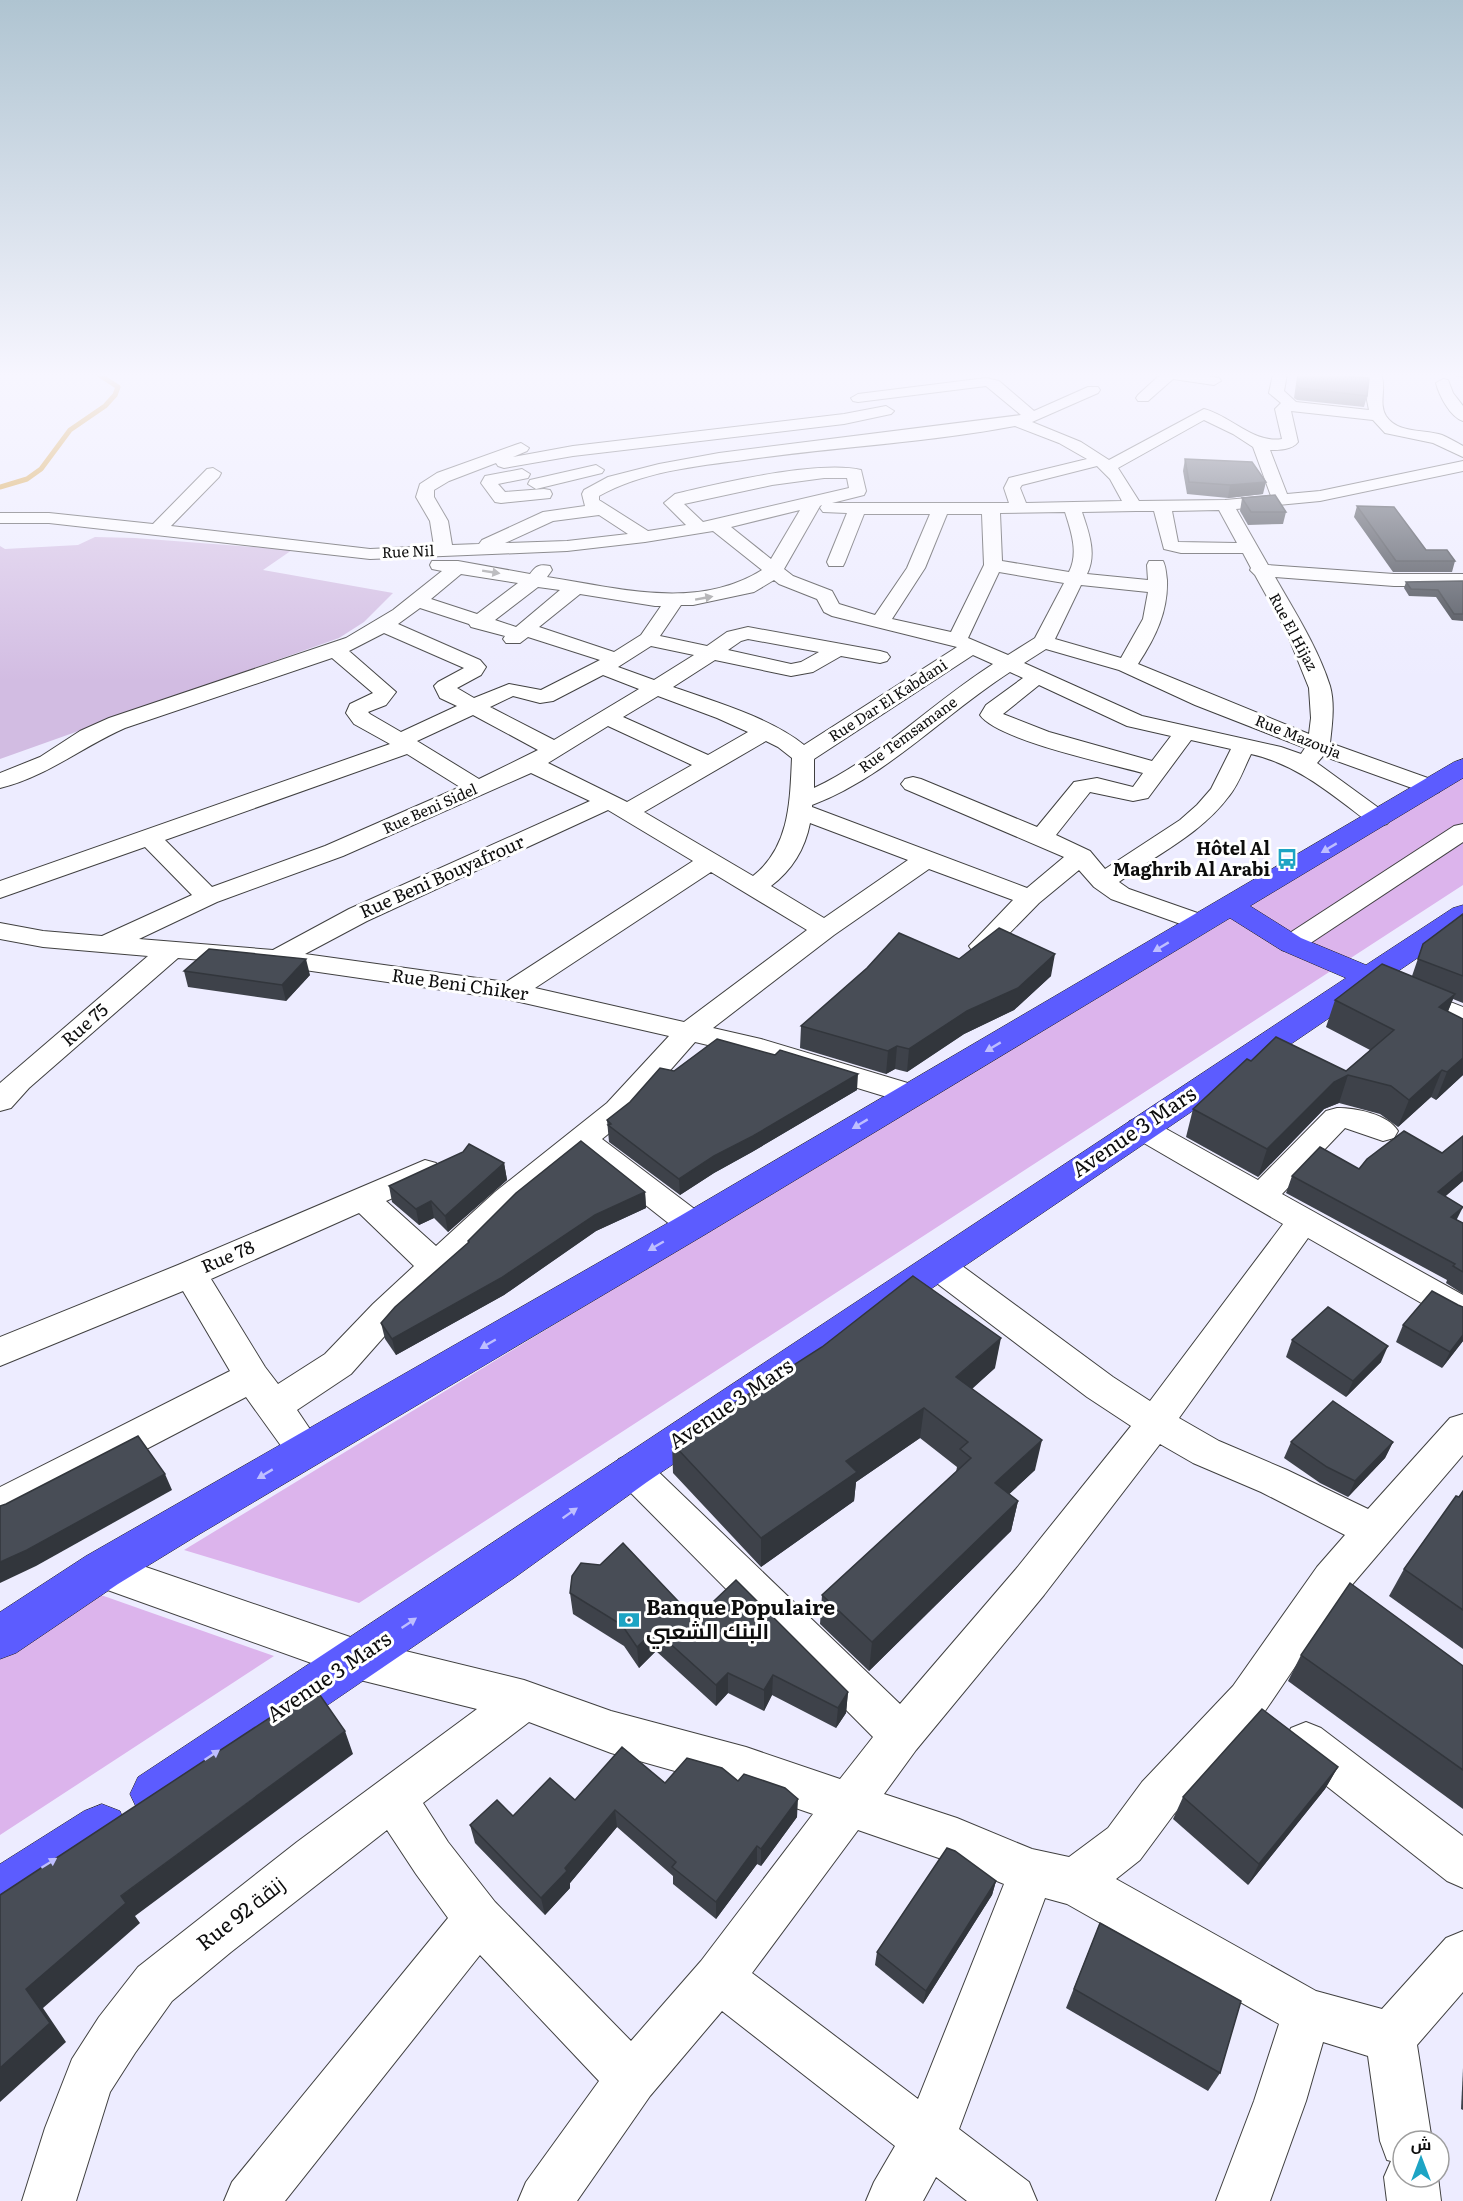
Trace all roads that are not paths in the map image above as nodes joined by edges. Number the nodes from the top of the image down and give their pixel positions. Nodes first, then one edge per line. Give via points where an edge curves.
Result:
1 (209, 477) edge
2 (444, 477) edge
3 (523, 477) edge
4 (566, 477) edge
5 (630, 477) edge
6 (805, 477) edge
7 (856, 477) edge
8 (1041, 477) edge
9 (1114, 477) edge
10 (1272, 477) edge
11 (1412, 477) edge
12 (534, 484) junction
13 (1281, 500) junction
14 (812, 505) junction
15 (1225, 505) junction
16 (1162, 506) junction
17 (1133, 507) junction
18 (858, 508) junction
19 (991, 508) junction
20 (1019, 508) junction
21 (1072, 508) junction
22 (602, 509) junction
23 (940, 509) junction
24 (556, 514) junction
25 (0, 518) edge
26 (708, 527) junction
27 (157, 530) junction
28 (645, 537) junction
29 (552, 546) junction
30 (1247, 548) junction
31 (477, 550) junction
32 (444, 551) junction
33 (370, 554) junction
34 (836, 562) dead end
35 (993, 565) junction
36 (1156, 565) dead end
37 (458, 567) junction
38 (1259, 570) junction
39 (773, 572) junction
40 (535, 579) junction
41 (1076, 579) junction
42 (1463, 580) edge
43 (1159, 587) junction
44 (575, 588) junction
45 (417, 601) junction
46 (674, 601) junction
47 (880, 621) junction
48 (478, 623) junction
49 (385, 626) junction
50 (516, 636) junction
51 (648, 639) junction
52 (1043, 642) junction
53 (965, 643) junction
54 (839, 649) junction
55 (335, 650) junction
56 (710, 653) junction
57 (880, 657) dead end
58 (1010, 663) junction
59 (609, 664) junction
60 (1126, 666) junction
61 (1038, 676) junction
62 (1165, 684) junction
63 (280, 685) dead end
64 (658, 687) junction
65 (472, 708) junction
66 (605, 717) junction
67 (1136, 721) junction
68 (765, 732) junction
69 (1185, 733) junction
70 (403, 744) junction
71 (1244, 745) junction
72 (1319, 746) junction
73 (555, 750) junction
74 (803, 756) junction
75 (48, 762) junction
76 (531, 764) junction
77 (711, 765) junction
78 (1305, 765) junction
79 (1463, 767) edge
80 (1159, 770) junction
81 (0, 781) edge
82 (913, 784) dead end
83 (1431, 787) junction
84 (477, 788) junction
85 (618, 806) junction
86 (801, 806) junction
87 (1379, 819) junction
88 (1463, 831) edge
89 (151, 838) junction
90 (1041, 838) junction
91 (1081, 856) junction
92 (928, 858) junction
93 (710, 861) junction
94 (1102, 882) junction
95 (755, 887) junction
96 (0, 890) edge
97 (208, 897) junction
98 (1030, 898) junction
99 (1230, 906) junction
100 (1463, 914) edge
101 (1200, 924) junction
102 (825, 929) junction
103 (0, 931) edge
104 (106, 944) junction
105 (1291, 944) junction
106 (982, 946) edge
107 (171, 950) junction
108 (277, 958) junction
109 (1368, 977) junction
110 (511, 991) junction
111 (1463, 1018) edge
112 (688, 1033) junction
113 (910, 1094) junction
114 (0, 1101) edge
115 (1141, 1128) junction
116 (1383, 1131) dead end
117 (582, 1139) junction
118 (454, 1158) edge
119 (1261, 1196) junction
120 (364, 1200) junction
121 (1304, 1220) junction
122 (693, 1225) junction
123 (938, 1266) junction
124 (437, 1267) junction
125 (190, 1274) junction
126 (1463, 1311) edge
127 (0, 1352) edge
128 (252, 1377) junction
129 (274, 1406) junction
130 (1155, 1423) junction
131 (1463, 1429) edge
132 (305, 1450) junction
133 (632, 1470) junction
134 (0, 1506) edge
135 (1374, 1531) junction
136 (102, 1570) junction
137 (0, 1638) edge
138 (356, 1659) junction
139 (524, 1700) junction
140 (1248, 1700) junction
141 (901, 1735) junction
142 (393, 1798) junction
143 (848, 1804) junction
144 (1463, 1865) edge
145 (1053, 1877) junction
146 (0, 1894) edge
147 (478, 1919) junction
148 (1463, 1955) edge
149 (718, 1978) junction
150 (1307, 2013) junction
151 (1391, 2037) junction
152 (632, 2078) junction
153 (1404, 2129) edge
154 (929, 2138) junction
155 (50, 2201) edge
156 (251, 2201) edge
157 (545, 2201) edge
158 (893, 2201) edge
159 (1010, 2201) edge
160 (1243, 2201) edge

1 - 27 street
2 - 32 street via 426,488 425,497 439,521
3 - 12 street
4 - 12 street
5 - 22 street via 590,494 591,502
6 - 26 street via 681,498 674,503
7 - 14 street via 856,492
8 - 20 street via 1015,482 1012,488
9 - 17 street
10 - 13 street
11 - 13 street, Rue Nil
12 - 24 street
13 - 15 street, Rue Nil
14 - 18 street, Rue Nil
14 - 26 street, Rue Nil
14 - 39 street
15 - 16 street, Rue Nil
15 - 30 street, Rue El Hijaz
16 - 17 street, Rue Nil
16 - 30 street via 1170,545
17 - 21 street, Rue Nil
18 - 23 street, Rue Nil
18 - 34 street
19 - 20 street, Rue Nil
19 - 23 street, Rue Nil
19 - 35 street
20 - 21 street, Rue Nil
21 - 41 street via 1082,539 1082,565
22 - 24 street
22 - 28 street
23 - 47 street via 918,568
24 - 31 street
25 - 27 street, Rue Nil via 49,518
26 - 28 street, Rue Nil
26 - 39 street
27 - 33 street, Rue Nil
28 - 29 street, Rue Nil
29 - 31 street, Rue Nil
29 - 40 street via 547,563
30 - 38 street, Rue El Hijaz
31 - 32 street, Rue Nil
32 - 33 street, Rue Nil
33 - 37 street
35 - 41 street
35 - 53 street
36 - 43 street
37 -> 40 street
37 - 45 street
38 - 42 street via 1394,580
38 - 72 street, Rue El Hijaz via 1296,632 1320,688
46 -> 39 street via 737,591
39 - 47 street via 825,595 834,610
40 - 44 street
40 - 48 street
41 - 43 street
41 - 52 street
43 - 60 street via 1154,622
44 - 46 street
44 - 50 street
45 - 48 street
45 - 49 street
46 - 51 street
47 - 53 street
48 - 50 street
49 - 55 street
49 - 65 street via 473,664 474,671 444,688
50 - 59 street
51 - 56 street
51 - 59 street
52 - 58 street, Rue Temsamane
52 - 60 street, Rue Mazouja
53 - 58 street
53 - 74 street, Rue Dar El Kabdani
54 - 56 street via 799,670
54 - 56 street, Rue Beni Sidel via 748,633 734,636
54 - 57 street
55 - 70 street via 385,692 378,700 358,708 359,716
55 - 75 street via 117,723
56 - 64 street, Rue Beni Sidel
58 - 61 street
58 - 86 street, Rue Temsamane via 903,742
59 - 64 street
59 - 65 street via 545,696 508,690
60 - 62 street, Rue Mazouja
61 - 67 street
61 - 80 street via 994,710 993,719
62 - 67 street
62 - 72 street, Rue Mazouja
63 - 75 street
64 - 66 street, Rue Beni Sidel
64 - 68 street
65 - 70 street
65 - 73 street
66 - 73 street, Rue Beni Sidel
66 - 77 street
67 - 69 street
68 - 74 street via 794,746
68 - 77 street, Rue Beni Bouyafrour
69 - 71 street
69 - 80 street
70 - 84 street
70 - 89 street
71 - 78 street
71 - 94 street via 1221,791 1205,810 1189,825
72 - 78 street
72 - 83 street, Rue Mazouja
73 - 76 street, Rue Beni Sidel
74 - 86 street
75 - 81 street
76 - 84 street, Rue Beni Sidel
76 - 85 street
77 - 85 street, Rue Beni Bouyafrour
78 - 87 street
79 - 83 main road
80 - 90 street via 1137,794 1097,784 1082,787
82 - 90 street
83 - 87 main road
84 - 97 street, Rue Beni Sidel via 334,851
85 - 93 street
85 - 108 street, Rue Beni Bouyafrour via 358,915
86 - 92 street
86 - 95 street via 786,856
87 -> 99 main road
88 - 105 street
89 - 96 street
89 - 97 street
90 - 91 street
91 - 94 street
91 - 98 street
92 - 98 street
92 - 102 street
93 - 95 street
93 - 110 street
94 - 101 street via 1120,894
95 - 102 street
97 - 104 street, Rue Beni Sidel
98 - 106 street
99 - 101 main road
99 - 105 main road
100 - 109 main road, Avenue 3 Mars
101 -> 113 main road
102 - 112 street
103 - 104 street, Rue Beni Chiker
104 - 107 street, Rue Beni Chiker
105 - 109 main road
107 - 108 street, Rue Beni Chiker
107 - 114 street, Rue 75
108 - 110 street, Rue Beni Chiker
109 - 111 street
109 - 115 main road, Avenue 3 Mars
110 - 112 street, Rue Beni Chiker
112 - 113 street, Rue Beni Chiker via 751,1046
112 - 117 street via 618,1110
113 -> 122 main road
115 - 119 street
115 - 123 main road, Avenue 3 Mars
116 - 119 street via 1351,1118 1337,1118
117 - 122 street
117 - 124 street via 506,1200
118 - 120 street, Rue 78
119 - 121 street
120 - 124 street
120 - 125 street, Rue 78
121 - 126 street
121 - 130 street
122 -> 132 main road
123 - 130 street via 1100,1387
123 - 133 main road, Avenue 3 Mars
124 - 129 street via 385,1313 338,1364
125 - 127 street, Rue 78
125 - 128 street
128 - 129 street
128 - 134 street
129 - 132 street
130 - 135 street via 1206,1452
130 - 141 street via 1030,1582
131 - 135 street
132 -> 136 main road
138 -> 133 main road, Avenue 3 Mars
133 - 141 street
135 - 140 street via 1345,1590
136 - 137 main road
136 - 138 street
138 - 139 street
146 -> 138 main road, Avenue 3 Mars
139 - 142 street, Rue 92 زنقة
139 - 143 street via 611,1732 746,1769
140 - 144 street
140 - 145 street via 1158,1798 1124,1844
141 - 143 street
142 - 147 street
142 - 155 street, Rue 92 زنقة via 155,1984 90,2077
143 - 145 street
143 - 149 street
145 - 150 street
145 - 154 street
147 - 152 street
147 - 156 street
148 - 151 street
149 - 152 street
149 - 154 street
150 - 151 street
150 - 160 street
151 - 153 street
152 - 157 street
154 - 158 street
154 - 159 street

